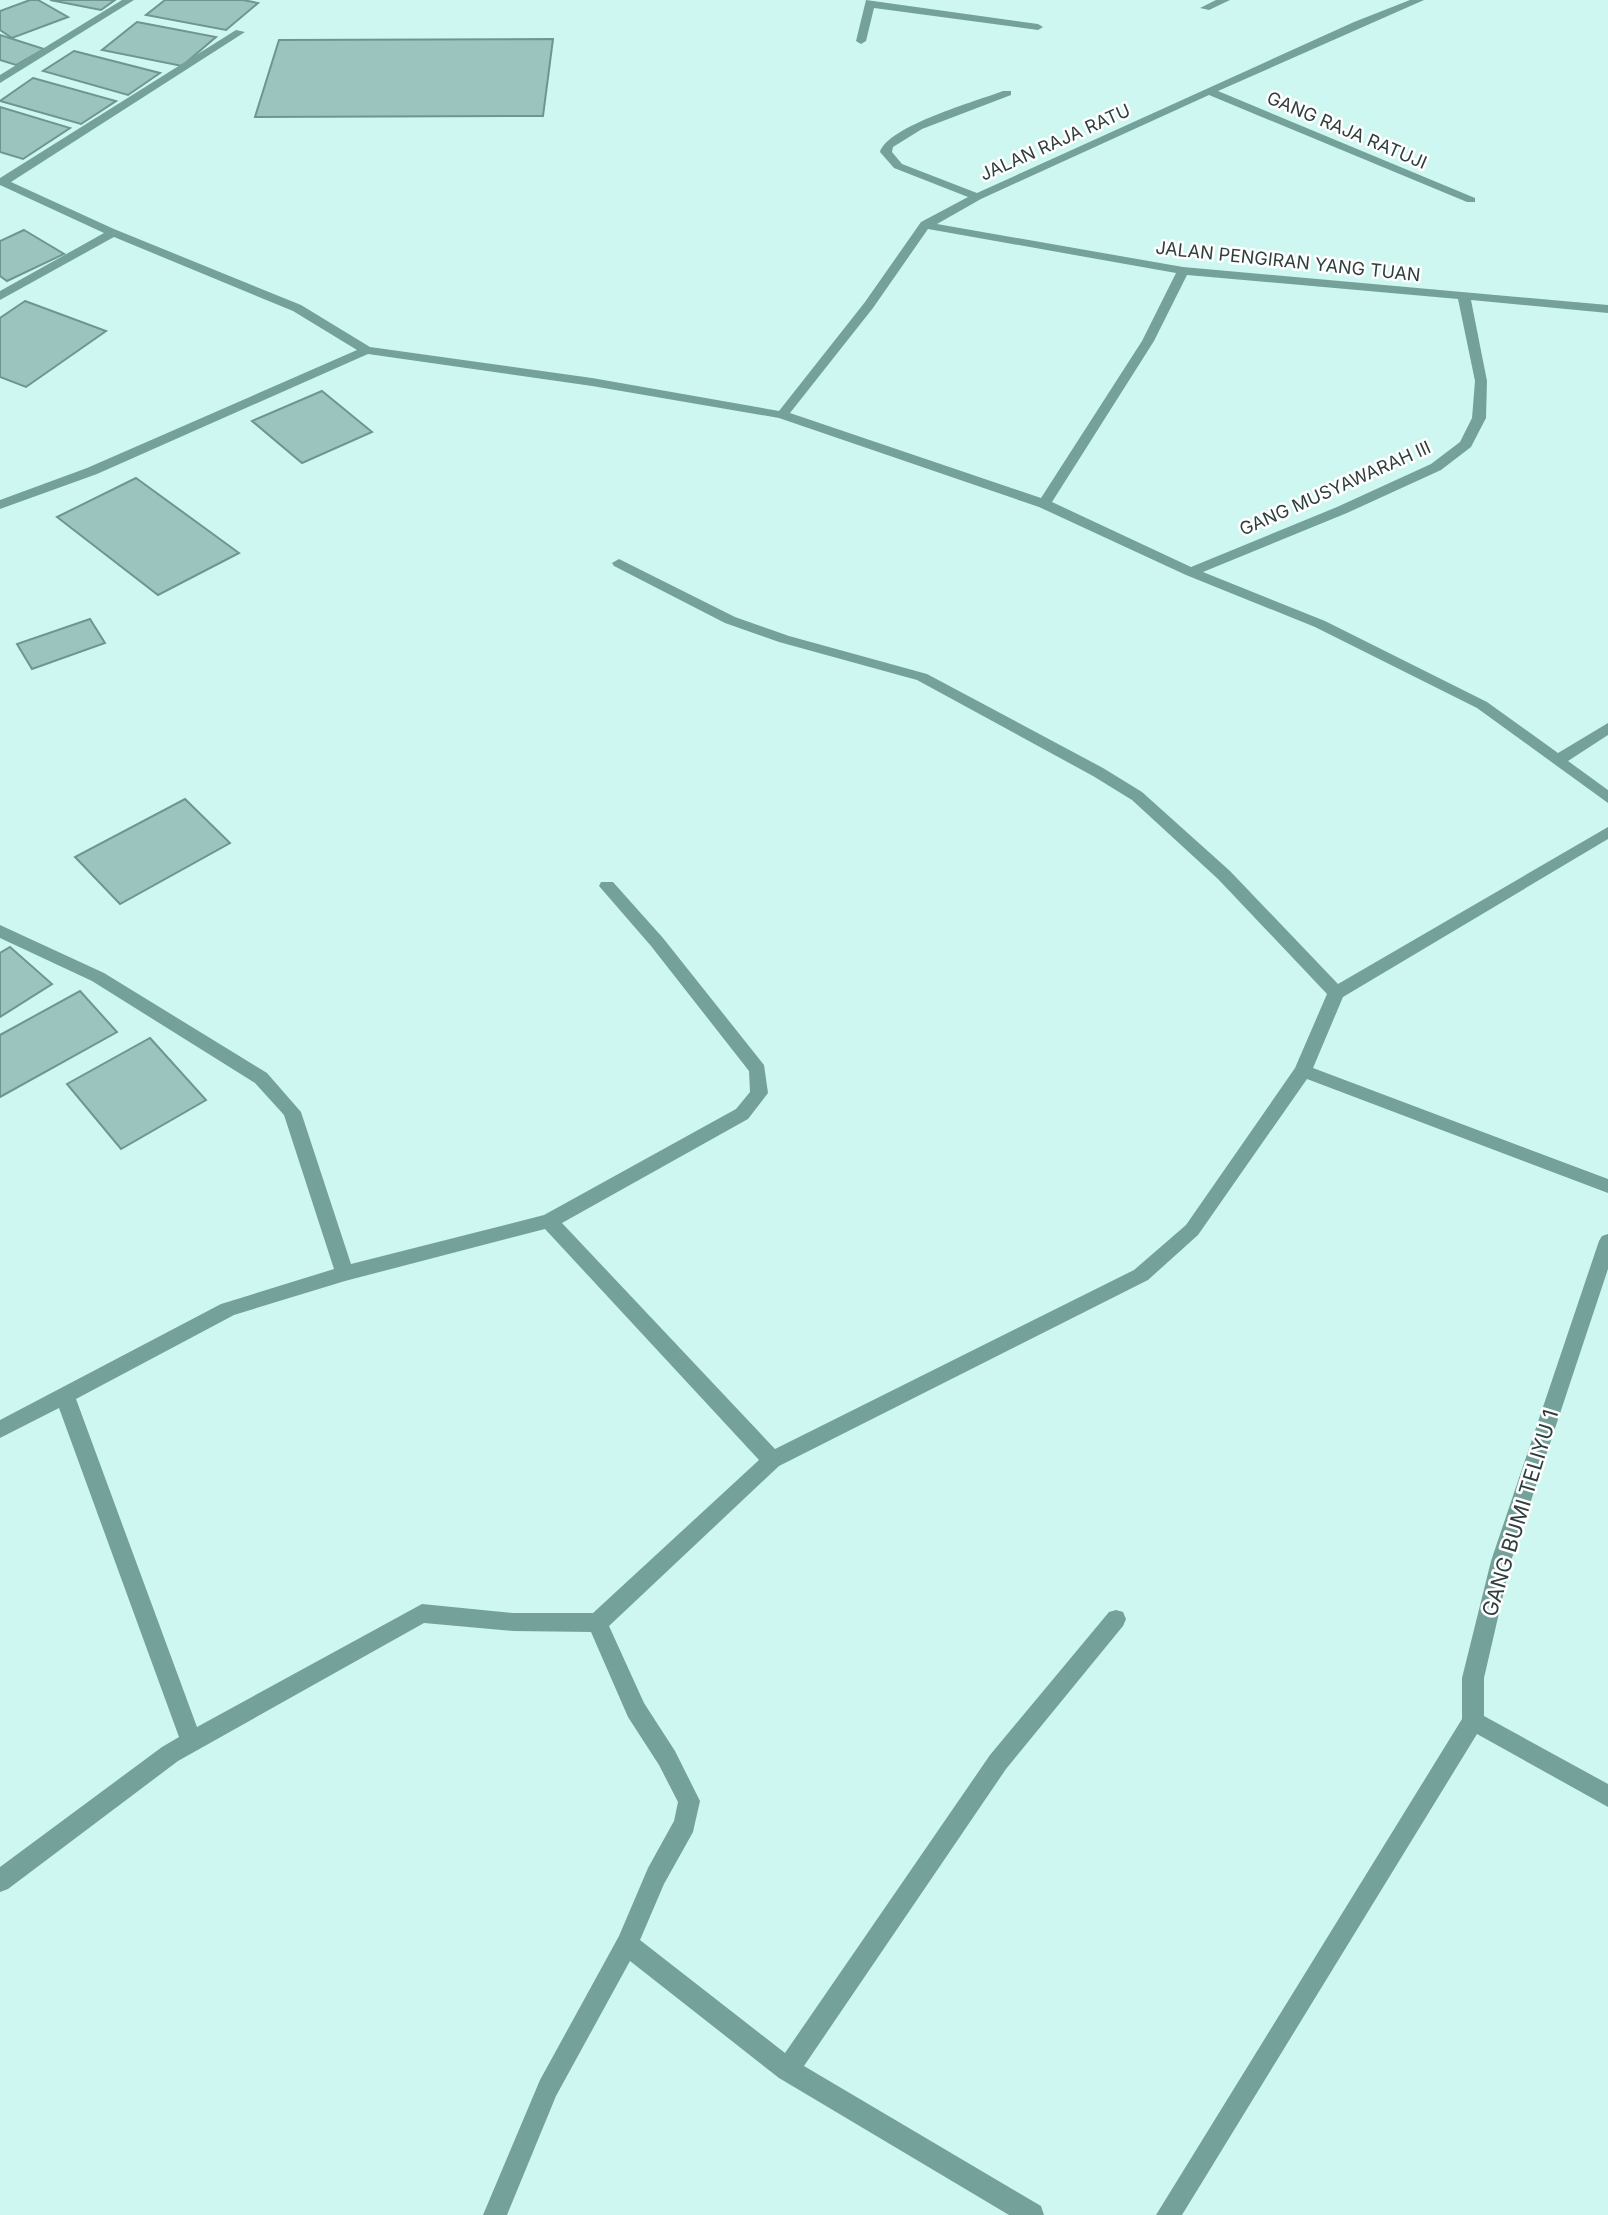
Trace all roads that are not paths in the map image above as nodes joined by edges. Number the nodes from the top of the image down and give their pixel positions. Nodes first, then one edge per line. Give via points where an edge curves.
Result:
1 (129, 0) edge
2 (1225, 0) edge
3 (1419, 0) edge
4 (871, 2) edge
5 (1205, 8) dead end
6 (1038, 27) dead end
7 (240, 32) dead end
8 (861, 41) dead end
9 (0, 80) edge
10 (1209, 91) junction
11 (1007, 93) dead end
12 (2, 182) edge
13 (977, 197) junction
14 (1471, 200) dead end
15 (925, 225) junction
16 (115, 232) junction
17 (1183, 271) junction
18 (0, 296) edge
19 (1464, 296) junction
20 (1607, 312) edge
21 (367, 350) junction
22 (782, 415) junction
23 (0, 505) edge
24 (1044, 505) junction
25 (620, 563) dead end
26 (1191, 572) junction
27 (1608, 728) edge
28 (1558, 760) junction
29 (1608, 798) edge
30 (1608, 832) edge
31 (607, 886) dead end
32 (0, 931) edge
33 (1336, 993) junction
34 (1303, 1071) junction
35 (1608, 1186) edge
36 (549, 1221) junction
37 (1608, 1241) edge
38 (345, 1273) junction
39 (64, 1394) junction
40 (0, 1430) edge
41 (772, 1460) junction
42 (1116, 1619) dead end
43 (597, 1623) junction
44 (1473, 1721) junction
45 (192, 1743) junction
46 (1608, 1796) edge
47 (0, 1881) edge
48 (627, 1944) junction
49 (787, 2070) junction
50 (495, 2215) edge
51 (1032, 2215) edge
52 (1168, 2215) edge

1 - 9 street
2 - 5 street
3 - 10 street, JALAN RAJA RATU
4 - 6 street
4 - 8 street
7 - 12 street
10 - 13 street, JALAN RAJA RATU
10 - 14 street, GANG RAJA RATUJI
11 - 13 street via 918,127 888,145 886,152 898,166
12 - 16 street
13 - 15 street, JALAN RAJA RATU
15 - 17 street, JALAN PENGIRAN YANG TUAN
15 - 22 street, JALAN RAJA RATU
16 - 18 street
16 - 21 street via 297,308
17 - 19 street, JALAN PENGIRAN YANG TUAN
17 - 24 street via 1148,341
19 - 20 street, JALAN PENGIRAN YANG TUAN
19 - 26 street, GANG MUSYAWARAH III via 1481,381 1479,418 1466,444 1436,467
21 - 22 street
21 - 23 street via 92,471
22 - 24 street
24 - 26 street
25 - 33 street via 730,621 922,677 1098,772 1137,796 1224,875
26 - 28 street via 1320,624 1482,705
27 - 28 street
28 - 29 street
30 - 33 street
31 - 36 street via 758,1070 759,1093 742,1114
32 - 38 street via 99,977 261,1078 292,1112
33 - 34 street
34 - 35 street
34 - 41 street via 1192,1230 1141,1275
36 - 38 street
36 - 41 street
37 - 44 street, GANG BUMI TELIYU 1 via 1501,1561 1473,1678
38 - 39 street via 228,1308
39 - 40 street
39 - 45 street
41 - 43 street
42 - 49 street via 998,1762
43 - 45 street via 422,1614
43 - 48 street via 636,1710 689,1801 684,1824
44 - 46 street
44 - 52 street
45 - 47 street via 170,1754
48 - 49 street
48 - 50 street via 548,2088
49 - 51 street

